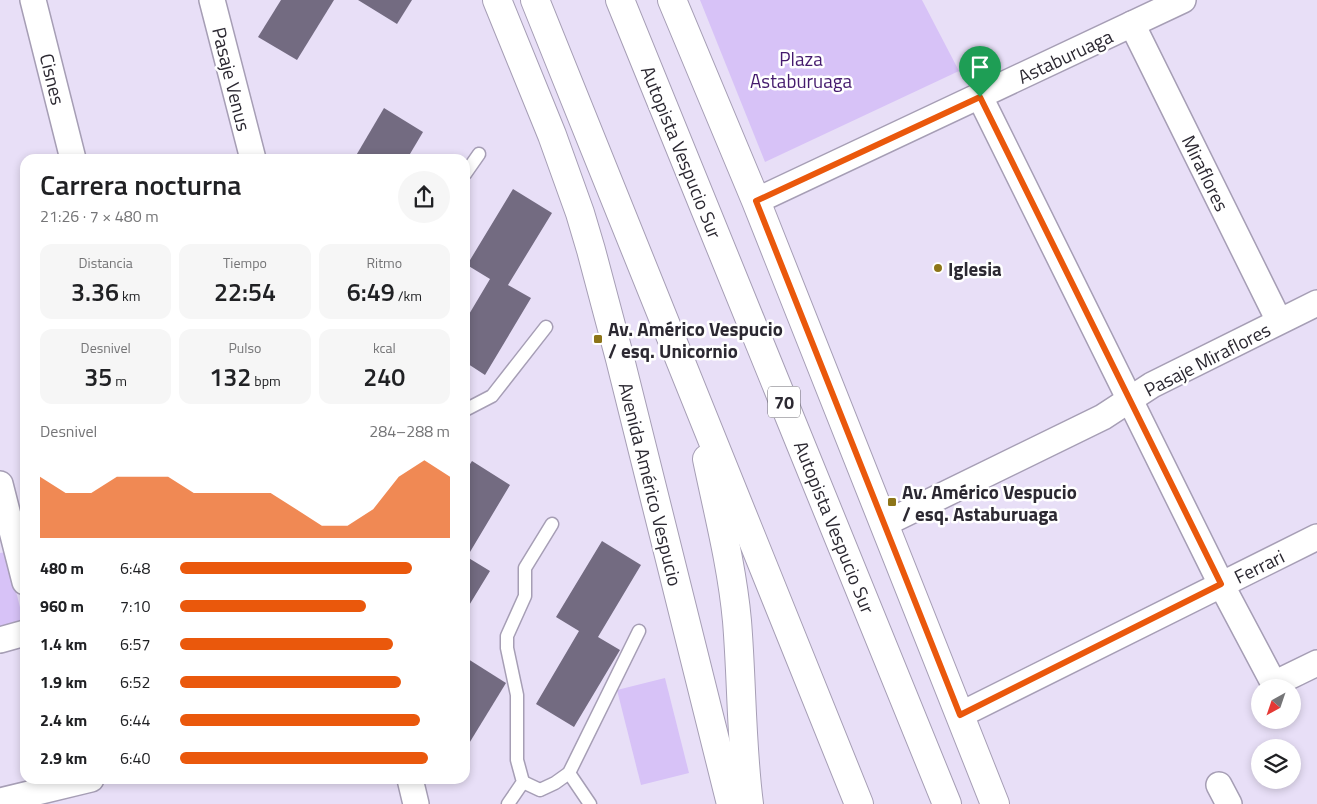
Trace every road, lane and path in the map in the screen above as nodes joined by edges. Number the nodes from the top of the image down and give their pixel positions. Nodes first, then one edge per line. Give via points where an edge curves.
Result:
1 (33, 0) edge
2 (212, 0) edge
3 (497, 0) edge
4 (535, 0) edge
5 (620, 0) edge
6 (672, 0) edge
7 (1183, 0) edge
8 (1132, 24) junction
9 (980, 97) junction
10 (72, 154) edge
11 (251, 154) edge
12 (479, 154) dead end
13 (470, 167) edge
14 (756, 201) junction
15 (1317, 302) edge
16 (1279, 322) junction
17 (546, 327) dead end
18 (692, 389) junction
19 (1130, 399) junction
20 (470, 407) edge
21 (0, 484) edge
22 (552, 524) dead end
23 (884, 524) junction
24 (1317, 537) edge
25 (7, 541) edge
26 (20, 571) edge
27 (1221, 584) junction
28 (639, 631) dead end
29 (20, 634) edge
30 (0, 640) edge
31 (1317, 662) edge
32 (960, 715) junction
33 (569, 773) junction
34 (523, 782) junction
35 (70, 784) edge
36 (411, 784) edge
37 (0, 801) edge
38 (416, 804) edge
39 (508, 804) edge
40 (590, 804) edge
41 (731, 804) edge
42 (748, 804) edge
43 (859, 804) edge
44 (947, 804) edge
45 (995, 804) edge

1 - 10 street, Cisnes
2 - 11 street, Pasaje Venus
3 - 41 main road, Avenida Américo Vespucio via 555,143 591,250
4 - 18 main road
5 - 44 main road, Autopista Vespucio Sur / 70
6 - 14 main road
7 - 8 street, Astaburuaga
8 - 9 street, Astaburuaga
8 - 16 street, Miraflores
9 - 14 street, Astaburuaga
9 - 19 street
12 - 13 lane
14 - 23 main road
15 - 16 street, Pasaje Miraflores
16 - 19 street, Pasaje Miraflores
17 - 20 lane via 492,396
18 - 42 main road via 733,590
18 - 43 main road
19 - 23 street, Pasaje Miraflores via 1103,416
19 - 27 street
21 - 25 street
22 - 34 lane via 525,568 525,596 507,636 516,695 517,760
23 - 32 main road
24 - 27 street, Ferrari
25 - 26 street
27 - 31 street via 1274,684
27 - 32 street, Ferrari
28 - 33 lane
29 - 30 street
32 - 45 main road
33 - 34 lane via 540,790
33 - 40 lane
34 - 39 lane
35 - 37 street
36 - 38 street

